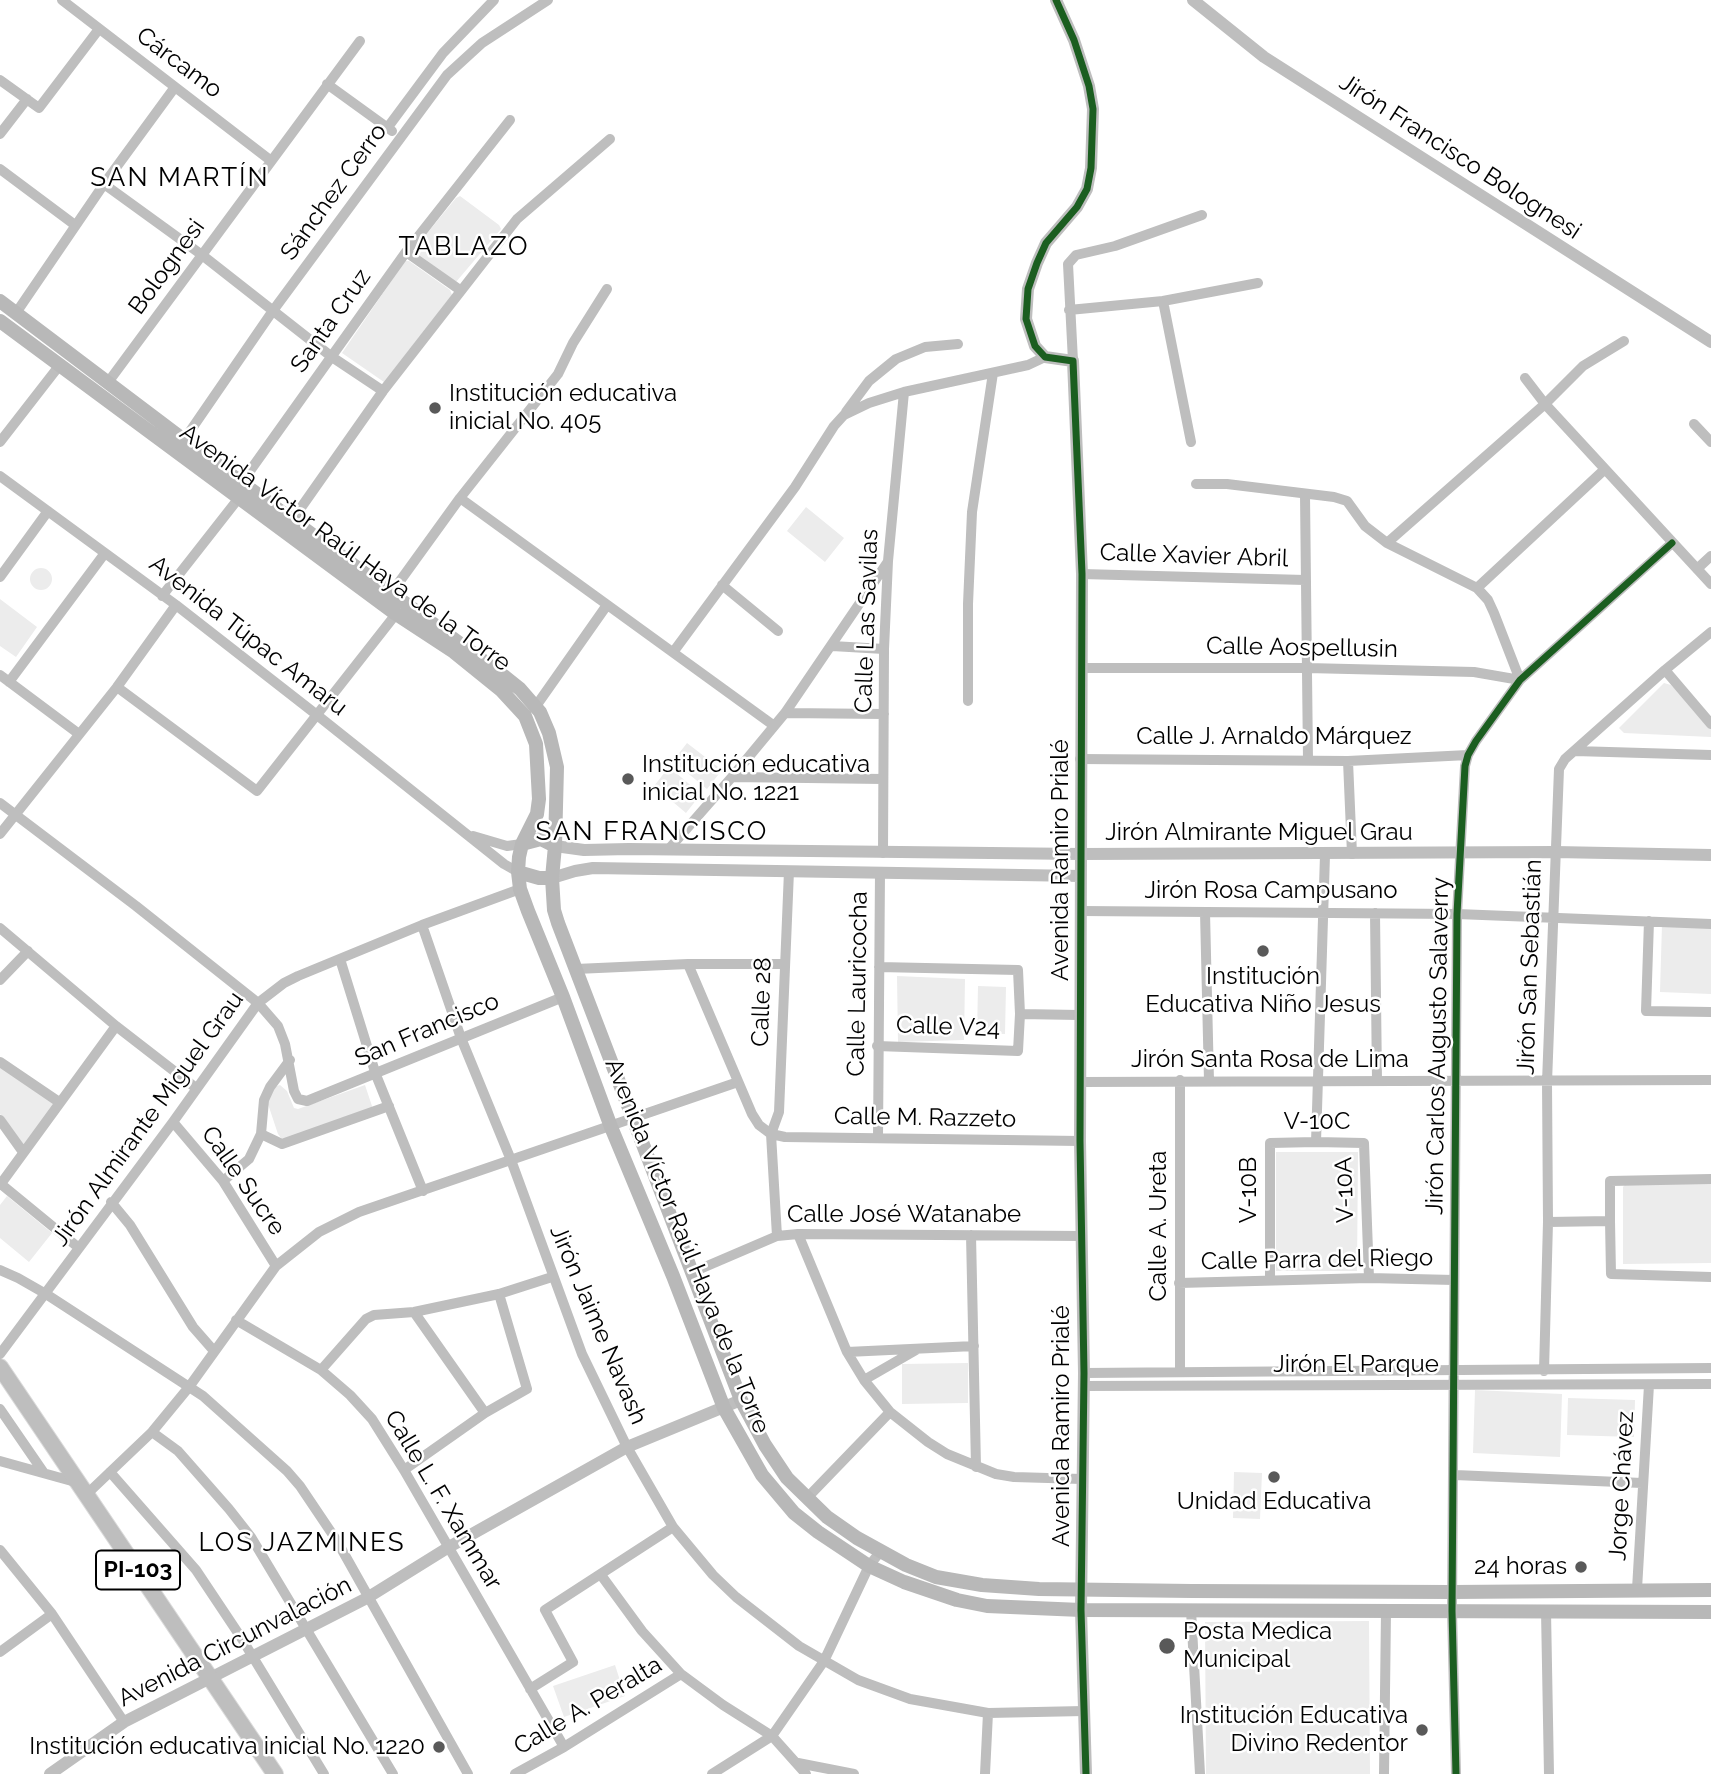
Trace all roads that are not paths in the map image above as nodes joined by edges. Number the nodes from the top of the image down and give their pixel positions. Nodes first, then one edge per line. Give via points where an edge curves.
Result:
1 (62, 0) edge
2 (494, 0) edge
3 (548, 0) edge
4 (1056, 0) edge
5 (1193, 0) edge
6 (99, 29) junction
7 (360, 41) dead end
8 (0, 80) edge
9 (327, 84) junction
10 (175, 86) junction
11 (27, 99) junction
12 (510, 120) dead end
13 (388, 127) junction
14 (0, 134) edge
15 (400, 137) junction
16 (610, 139) dead end
17 (271, 160) junction
18 (0, 169) edge
19 (104, 184) junction
20 (1202, 215) dead end
21 (75, 225) junction
22 (406, 252) junction
23 (202, 256) junction
24 (1258, 284) dead end
25 (607, 289) dead end
26 (460, 290) junction
27 (0, 300) edge
28 (1163, 301) junction
29 (1069, 310) junction
30 (272, 312) junction
31 (16, 313) junction
32 (0, 321) edge
33 (1624, 341) dead end
34 (1711, 342) edge
35 (958, 344) dead end
36 (332, 357) junction
37 (1045, 357) junction
38 (1073, 360) junction
39 (59, 366) junction
40 (993, 373) junction
41 (1525, 378) dead end
42 (109, 382) junction
43 (383, 391) junction
44 (904, 392) junction
45 (1545, 404) junction
46 (844, 415) junction
47 (1694, 424) dead end
48 (184, 440) junction
49 (0, 442) edge
50 (1191, 442) dead end
51 (1711, 442) edge
52 (1604, 470) junction
53 (0, 476) edge
54 (245, 484) junction
55 (1196, 484) dead end
56 (1305, 495) junction
57 (460, 498) junction
58 (239, 499) junction
59 (48, 511) junction
60 (293, 519) junction
61 (1387, 542) junction
62 (1672, 543) junction
63 (106, 553) junction
64 (1711, 556) edge
65 (888, 561) junction
66 (1697, 569) junction
67 (1082, 573) junction
68 (0, 576) edge
69 (1305, 580) junction
70 (722, 584) junction
71 (1711, 584) edge
72 (1477, 588) junction
73 (392, 592) junction
74 (162, 596) junction
75 (176, 605) junction
76 (607, 606) junction
77 (396, 614) junction
78 (778, 631) dead end
79 (1711, 632) edge
80 (832, 646) junction
81 (884, 649) junction
82 (674, 651) junction
83 (1307, 667) junction
84 (1082, 668) junction
85 (1665, 670) junction
86 (4, 678) edge
87 (1520, 680) junction
88 (117, 687) junction
89 (968, 701) dead end
90 (536, 706) junction
91 (785, 713) junction
92 (884, 714) junction
93 (317, 715) junction
94 (1711, 724) edge
95 (773, 725) junction
96 (79, 734) junction
97 (1575, 751) junction
98 (1468, 755) junction
99 (1711, 755) edge
100 (1080, 759) junction
101 (1308, 760) junction
102 (1348, 761) junction
103 (732, 777) junction
104 (883, 779) junction
105 (0, 803) edge
106 (16, 815) junction
107 (0, 834) edge
108 (467, 834) junction
109 (522, 844) junction
110 (555, 846) junction
111 (668, 850) junction
112 (1555, 852) junction
113 (883, 853) junction
114 (1461, 853) junction
115 (1081, 854) junction
116 (1325, 855) junction
117 (1352, 855) junction
118 (1711, 855) edge
119 (789, 871) junction
120 (518, 872) junction
121 (880, 872) junction
122 (1081, 876) junction
123 (552, 878) junction
124 (520, 889) junction
125 (1082, 911) junction
126 (1324, 911) junction
127 (1205, 912) junction
128 (1375, 913) junction
129 (1457, 914) junction
130 (1552, 919) junction
131 (1648, 921) junction
132 (1711, 924) edge
133 (422, 925) junction
134 (0, 928) edge
135 (28, 951) junction
136 (340, 959) junction
137 (688, 964) junction
138 (784, 964) junction
139 (879, 967) junction
140 (576, 969) junction
141 (0, 980) edge
142 (563, 997) junction
143 (258, 1003) junction
144 (1711, 1013) edge
145 (1020, 1014) junction
146 (1079, 1016) junction
147 (116, 1026) junction
148 (461, 1038) junction
149 (877, 1046) junction
150 (290, 1060) junction
151 (0, 1062) edge
152 (376, 1075) junction
153 (1180, 1080) junction
154 (1457, 1080) junction
155 (1711, 1080) edge
156 (1209, 1081) junction
157 (1317, 1081) junction
158 (1377, 1081) junction
159 (738, 1082) junction
160 (1082, 1082) junction
161 (1547, 1082) junction
162 (196, 1088) junction
163 (59, 1102) junction
164 (388, 1106) junction
165 (634, 1119) junction
166 (0, 1120) edge
167 (173, 1122) junction
168 (611, 1127) junction
169 (261, 1134) junction
170 (771, 1134) junction
171 (878, 1138) junction
172 (1080, 1141) junction
173 (1315, 1142) junction
174 (1270, 1143) joint
175 (1364, 1143) joint
176 (23, 1152) junction
177 (511, 1160) junction
178 (1711, 1179) edge
179 (223, 1181) junction
180 (0, 1185) edge
181 (423, 1191) junction
182 (111, 1202) junction
183 (1609, 1221) junction
184 (1548, 1222) junction
185 (798, 1234) junction
186 (971, 1235) junction
187 (777, 1236) junction
188 (1081, 1236) junction
189 (79, 1248) junction
190 (276, 1266) junction
191 (0, 1270) edge
192 (693, 1272) junction
193 (1711, 1276) edge
194 (552, 1277) junction
195 (1369, 1278) junction
196 (1270, 1279) junction
197 (1454, 1280) junction
198 (1179, 1283) junction
199 (46, 1294) junction
200 (499, 1294) junction
201 (414, 1312) junction
202 (236, 1320) junction
203 (974, 1346) junction
204 (919, 1348) junction
205 (215, 1351) junction
206 (848, 1352) junction
207 (0, 1354) edge
208 (0, 1367) edge
209 (1711, 1368) edge
210 (321, 1370) junction
211 (1180, 1371) junction
212 (1544, 1371) junction
213 (1454, 1372) junction
214 (1084, 1379) junction
215 (864, 1380) junction
216 (1711, 1384) edge
217 (1649, 1385) junction
218 (1454, 1386) junction
219 (189, 1387) junction
220 (741, 1400) junction
221 (724, 1408) junction
222 (0, 1409) edge
223 (890, 1412) junction
224 (485, 1413) junction
225 (152, 1432) junction
226 (627, 1447) junction
227 (0, 1461) edge
228 (976, 1467) junction
229 (404, 1470) junction
230 (110, 1472) junction
231 (44, 1473) junction
232 (1454, 1475) junction
233 (1082, 1479) junction
234 (1642, 1483) junction
235 (83, 1488) junction
236 (807, 1498) junction
237 (673, 1527) junction
238 (449, 1547) junction
239 (0, 1551) edge
240 (880, 1552) junction
241 (869, 1566) junction
242 (601, 1575) junction
243 (1081, 1590) junction
244 (1637, 1590) junction
245 (1711, 1590) edge
246 (1452, 1592) junction
247 (367, 1598) junction
248 (1081, 1610) junction
249 (1191, 1610) junction
250 (1387, 1611) junction
251 (1452, 1611) junction
252 (1546, 1611) junction
253 (1711, 1612) edge
254 (52, 1614) junction
255 (306, 1629) junction
256 (0, 1652) edge
257 (253, 1657) junction
258 (824, 1661) junction
259 (681, 1674) junction
260 (210, 1679) junction
261 (530, 1689) junction
262 (1084, 1711) junction
263 (988, 1713) junction
264 (124, 1722) junction
265 (772, 1736) junction
266 (564, 1747) junction
267 (798, 1763) junction
268 (51, 1774) edge
269 (275, 1774) edge
270 (324, 1774) edge
271 (393, 1774) edge
272 (468, 1774) edge
273 (515, 1774) edge
274 (712, 1774) edge
275 (806, 1774) edge
276 (854, 1774) edge
277 (985, 1774) edge
278 (1086, 1774) edge
279 (1200, 1774) edge
280 (1384, 1774) edge
281 (1455, 1774) edge
282 (1549, 1774) edge

1 - 6 street, Cárcamo
2 - 13 street via 443,53
3 - 15 street, Sánchez Cerro via 462,60
4 - 37 street via 1089,86 1093,139 1087,189 1046,243 1028,289 1026,319 1035,346
5 - 34 street, Jirón Francisco Bolognesi via 1264,57
6 - 10 street, Cárcamo
6 - 11 street via 39,108
7 - 9 street, Bolognesi
8 - 11 street
9 - 13 street
9 - 17 street, Bolognesi
10 - 17 street, Cárcamo
10 - 19 street
11 - 14 street
12 - 22 street, Santa Cruz
13 - 15 street
15 - 30 street, Sánchez Cerro
16 - 26 street via 517,219
17 - 23 street, Bolognesi
18 - 21 street
19 - 21 street
19 - 23 street
20 - 29 street via 1076,255 1068,264
21 - 31 street
22 - 26 street
22 - 36 street, Santa Cruz
23 - 30 street
23 - 42 street, Bolognesi
24 - 28 street
25 - 57 street via 558,374
26 - 43 street
27 - 31 main road, Avenida Víctor Raúl Haya de la Torre
28 - 29 street
28 - 50 street
29 - 38 street
30 - 36 street
30 - 48 street, Sánchez Cerro
31 - 42 main road, Avenida Víctor Raúl Haya de la Torre
32 - 39 main road, Avenida Víctor Raúl Haya de la Torre
33 - 45 street via 1583,366
35 - 46 street via 925,346 896,359 869,381
36 - 43 street
36 - 54 street, Santa Cruz
37 - 38 street
37 - 40 street
38 - 67 street, Avenida Ramiro Prialé
39 - 49 street
39 - 58 main road, Avenida Víctor Raúl Haya de la Torre
40 - 44 street
40 - 89 street via 972,512
41 - 45 street
42 - 48 main road, Avenida Víctor Raúl Haya de la Torre
43 - 60 street
44 - 46 street
44 - 65 street, Calle Las Savilas
45 - 52 street
45 - 61 street
46 - 70 street
47 - 51 street
48 - 54 main road, Avenida Víctor Raúl Haya de la Torre
52 - 62 street
52 - 72 street
53 - 59 street, Avenida Túpac Amaru
54 - 58 street, Santa Cruz
54 - 60 main road, Avenida Víctor Raúl Haya de la Torre
55 - 56 street
56 - 61 street via 1347,501 1365,526
56 - 69 street
57 - 73 street
57 - 76 street
58 - 74 street, Santa Cruz
58 - 77 main road, Avenida Víctor Raúl Haya de la Torre
59 - 63 street, Avenida Túpac Amaru
59 - 68 street
60 - 73 main road, Avenida Víctor Raúl Haya de la Torre
61 - 72 street
62 - 66 street
62 - 87 street, Jirón Carlos Augusto Salaverry
63 - 74 street, Avenida Túpac Amaru
63 - 86 street
64 - 66 street
65 - 80 street
65 - 81 street, Calle Las Savilas
66 - 71 street
67 - 69 street, Calle Xavier Abril
67 - 84 street, Avenida Ramiro Prialé
69 - 83 street
70 - 78 street
70 - 82 street
72 - 87 street via 1488,600
73 - 90 main road, Avenida Víctor Raúl Haya de la Torre
74 - 75 street, Avenida Túpac Amaru
75 - 88 street
75 - 93 street, Avenida Túpac Amaru
76 - 82 street
76 - 90 street
77 - 93 street
77 - 109 main road, Avenida Víctor Raúl Haya de la Torre via 454,652 525,716 536,744 539,799
79 - 85 street, Jirón San Sebastián
80 - 81 street
80 - 91 street
81 - 92 street, Calle Las Savilas
82 - 95 street
83 - 84 street, Calle Aospellusin
83 - 87 street, Calle Aospellusin via 1474,672
83 - 101 street
84 - 100 street, Avenida Ramiro Prialé
85 - 94 street
85 - 97 street, Jirón San Sebastián
86 - 96 street
87 - 98 street, Jirón Carlos Augusto Salaverry
88 - 93 street via 257,790
88 - 96 street
90 - 110 main road, Avenida Víctor Raúl Haya de la Torre via 549,733 557,767
91 - 92 street
91 - 95 street
92 - 104 street, Calle Las Savilas
93 - 108 street, Avenida Túpac Amaru
95 - 103 street
96 - 106 street
97 - 99 street
97 - 112 street, Jirón San Sebastián via 1559,769
98 - 102 street, Calle J. Arnaldo Márquez
98 - 114 street, Jirón Carlos Augusto Salaverry
100 - 101 street, Calle J. Arnaldo Márquez
100 - 115 street, Avenida Ramiro Prialé
101 - 102 street, Calle J. Arnaldo Márquez
102 - 117 street
103 - 104 street
103 - 111 street
104 - 113 street, Calle Las Savilas
105 - 106 street
106 - 107 street
106 - 143 street
108 - 109 street, Avenida Túpac Amaru via 507,846
108 - 120 street, Avenida Túpac Amaru
109 - 110 main road via 541,839
109 - 120 main road, Avenida Víctor Raúl Haya de la Torre
110 - 111 street, Jirón Almirante Miguel Grau
110 - 123 main road, Avenida Víctor Raúl Haya de la Torre
111 - 113 street, Jirón Almirante Miguel Grau
112 - 114 street, Jirón Almirante Miguel Grau
112 - 118 street, Jirón Almirante Miguel Grau
112 - 130 street, Jirón San Sebastián
113 - 115 street, Jirón Almirante Miguel Grau
114 - 117 street, Jirón Almirante Miguel Grau
114 - 129 street, Jirón Carlos Augusto Salaverry
115 - 116 street, Jirón Almirante Miguel Grau
115 - 122 street, Avenida Ramiro Prialé
116 - 117 street, Jirón Almirante Miguel Grau
116 - 126 street
119 - 121 street
119 - 123 street via 593,869
119 - 138 street, Calle 28
120 - 123 main road
120 - 124 main road, Avenida Víctor Raúl Haya de la Torre
121 - 122 street
121 - 139 street, Calle Lauricocha
122 - 125 street, Avenida Ramiro Prialé
123 - 140 main road, Avenida Víctor Raúl Haya de la Torre via 554,910
124 - 133 street, Jirón Almirante Miguel Grau
124 - 142 main road, Avenida Víctor Raúl Haya de la Torre
125 - 127 street, Jirón Rosa Campusano
125 - 146 street, Avenida Ramiro Prialé
126 - 127 street, Jirón Rosa Campusano
126 - 128 street, Jirón Rosa Campusano
126 - 157 street
127 - 156 street
128 - 129 street, Jirón Rosa Campusano
128 - 158 street
129 - 130 street, Jirón Rosa Campusano
129 - 154 street, Jirón Carlos Augusto Salaverry
130 - 131 street, Jirón Rosa Campusano
130 - 161 street, Jirón San Sebastián
131 - 132 street, Jirón Rosa Campusano
131 - 144 street via 1646,1012
133 - 136 street, Jirón Almirante Miguel Grau
133 - 148 street, Jirón Jaime Navash
134 - 135 street
135 - 141 street
135 - 147 street
136 - 143 street, Jirón Almirante Miguel Grau via 284,983
136 - 152 street
137 - 138 street
137 - 140 street
137 - 159 street
138 - 170 street, Calle 28 via 779,1112
139 - 145 street via 1018,970
139 - 149 street, Calle Lauricocha
140 - 165 main road, Avenida Víctor Raúl Haya de la Torre
142 - 148 street, San Francisco
142 - 168 main road, Avenida Víctor Raúl Haya de la Torre
143 - 150 street via 278,1026
143 - 162 street, Jirón Almirante Miguel Grau
145 - 146 street
145 - 149 street, Calle V24 via 1018,1051
146 - 160 street, Avenida Ramiro Prialé
147 - 162 street
147 - 163 street
148 - 152 street, San Francisco
148 - 177 street, Jirón Jaime Navash
149 - 171 street, Calle Lauricocha
150 - 152 street, San Francisco via 294,1091 298,1099 307,1101
150 - 169 street via 264,1100
151 - 163 street
152 - 164 street
153 - 156 street, Jirón Santa Rosa de Lima
153 - 160 street, Jirón Santa Rosa de Lima
153 - 198 street, Calle A. Ureta
154 - 158 street, Jirón Santa Rosa de Lima
154 - 161 street, Jirón Santa Rosa de Lima
154 - 197 street, Jirón Carlos Augusto Salaverry
155 - 161 street, Jirón Santa Rosa de Lima
156 - 157 street, Jirón Santa Rosa de Lima
157 - 158 street, Jirón Santa Rosa de Lima
157 - 173 street
159 - 165 street
159 - 170 street via 759,1125
160 - 172 street, Avenida Ramiro Prialé
161 - 184 street, Jirón San Sebastián
162 - 167 street, Jirón Almirante Miguel Grau
163 - 176 street
164 - 169 street via 292,1142 282,1144
164 - 181 street
165 - 168 street
165 - 192 main road, Avenida Víctor Raúl Haya de la Torre
166 - 176 street
167 - 179 street, Calle Sucre
167 - 182 street, Jirón Almirante Miguel Grau
168 - 177 street
168 - 221 main road, Avenida Víctor Raúl Haya de la Torre
169 - 179 street via 249,1158
170 - 171 street, Calle M. Razzeto
170 - 187 street, Calle 28
171 - 172 street, Calle M. Razzeto
172 - 188 street, Avenida Ramiro Prialé
173 - 174 street, V-10C
173 - 175 street, V-10C
174 - 196 street, V-10B
175 - 195 street, V-10A
176 - 180 street
177 - 181 street
177 - 194 street, Jirón Jaime Navash
178 - 183 street via 1610,1181
179 - 190 street, Calle Sucre
180 - 189 street
181 - 190 street via 336,1223
182 - 189 street, Jirón Almirante Miguel Grau
182 - 205 street via 193,1327
183 - 184 street
183 - 193 street via 1611,1274
184 - 212 street, Jirón San Sebastián
185 - 186 street, Calle José Watanabe
185 - 187 street, Calle José Watanabe
185 - 206 street
186 - 188 street, Calle José Watanabe
186 - 203 street
187 - 192 street, Calle José Watanabe
188 - 214 street, Avenida Ramiro Prialé
189 - 199 street, Jirón Almirante Miguel Grau
190 - 202 street
191 - 199 street
192 - 220 main road, Avenida Víctor Raúl Haya de la Torre
194 - 200 street
194 - 226 street, Jirón Jaime Navash via 582,1354
195 - 196 street, Calle Parra del Riego
195 - 197 street, Calle Parra del Riego
196 - 198 street, Calle Parra del Riego
197 - 213 street, Jirón Carlos Augusto Salaverry
198 - 211 street, Calle A. Ureta
199 - 207 street, Jirón Almirante Miguel Grau
199 - 219 street
200 - 201 street
200 - 224 street via 527,1389
201 - 210 street via 366,1319
201 - 224 street
202 - 205 street
202 - 210 street, Calle L. F. Xammar
203 - 204 street
203 - 228 street
204 - 206 street
204 - 215 street
205 - 219 street
206 - 215 street
208 - 235 main road, PI-103
209 - 212 street, Jirón El Parque
210 - 229 street, Calle L. F. Xammar via 372,1419
211 - 213 street, Jirón El Parque
211 - 214 street, Jirón El Parque
212 - 213 street, Jirón El Parque
213 - 218 street, Jirón Carlos Augusto Salaverry
214 - 218 street, Jirón El Parque
214 - 233 street, Avenida Ramiro Prialé
215 - 223 street
216 - 217 street, Jirón El Parque
217 - 218 street, Jirón El Parque
217 - 234 street, Jorge Chávez
218 - 232 street, Jirón Carlos Augusto Salaverry
219 - 225 street
219 - 247 street via 251,1437 300,1486 337,1541
220 - 221 street, Avenida Circunvalación
220 - 236 main road, Avenida Víctor Raúl Haya de la Torre via 787,1478
221 - 226 street, Avenida Circunvalación
221 - 241 main road, Avenida Víctor Raúl Haya de la Torre via 762,1475 794,1513
222 - 231 street
223 - 228 street via 928,1443
223 - 236 street
224 - 229 street
225 - 230 street
225 - 255 street via 178,1451 229,1509 271,1567
226 - 237 street, Jirón Jaime Navash
226 - 238 street, Avenida Circunvalación
227 - 231 street
228 - 233 street via 1014,1477
229 - 238 street, Calle L. F. Xammar
230 - 235 street
230 - 257 street via 196,1570
231 - 235 street
232 - 234 street
232 - 246 street, Jirón Carlos Augusto Salaverry
233 - 243 street, Avenida Ramiro Prialé
234 - 244 street, Jorge Chávez
235 - 260 main road, PI-103
236 - 240 main road, Avenida Víctor Raúl Haya de la Torre
237 - 242 street
237 - 258 street, Jirón Jaime Navash via 736,1597
238 - 247 street, Avenida Circunvalación
238 - 261 street, Calle L. F. Xammar
239 - 254 street
240 - 241 street
240 - 243 main road, Avenida Víctor Raúl Haya de la Torre via 936,1577 961,1582
241 - 248 main road, Avenida Víctor Raúl Haya de la Torre via 957,1600
241 - 258 street
242 - 259 street
242 - 261 street via 545,1610 573,1662
243 - 246 main road, Avenida Víctor Raúl Haya de la Torre
243 - 248 street, Avenida Ramiro Prialé
244 - 245 main road, Avenida Víctor Raúl Haya de la Torre
244 - 246 main road, Avenida Víctor Raúl Haya de la Torre
246 - 251 street, Jirón Carlos Augusto Salaverry
247 - 255 street, Avenida Circunvalación
247 - 272 street
248 - 249 main road, Avenida Víctor Raúl Haya de la Torre
248 - 262 street, Avenida Ramiro Prialé
249 - 250 main road, Avenida Víctor Raúl Haya de la Torre
249 - 279 street
250 - 251 main road, Avenida Víctor Raúl Haya de la Torre
250 - 280 street
251 - 252 main road, Avenida Víctor Raúl Haya de la Torre
251 - 281 street, Jirón Carlos Augusto Salaverry
252 - 253 main road, Avenida Víctor Raúl Haya de la Torre
252 - 282 street
254 - 256 street
254 - 264 street
255 - 257 street, Avenida Circunvalación
255 - 271 street
257 - 260 street, Avenida Circunvalación
257 - 270 street
258 - 263 street, Jirón Jaime Navash via 858,1680 910,1699
258 - 265 street
259 - 265 street
259 - 266 street, Calle A. Peralta
260 - 264 street, Avenida Circunvalación
260 - 269 main road, PI-103
261 - 266 street, Calle L. F. Xammar
262 - 263 street, Jirón Jaime Navash
262 - 278 street, Avenida Ramiro Prialé
263 - 277 street
264 - 268 street, Avenida Circunvalación
265 - 267 street
265 - 274 street
266 - 273 street, Calle A. Peralta
267 - 275 street
267 - 276 street

